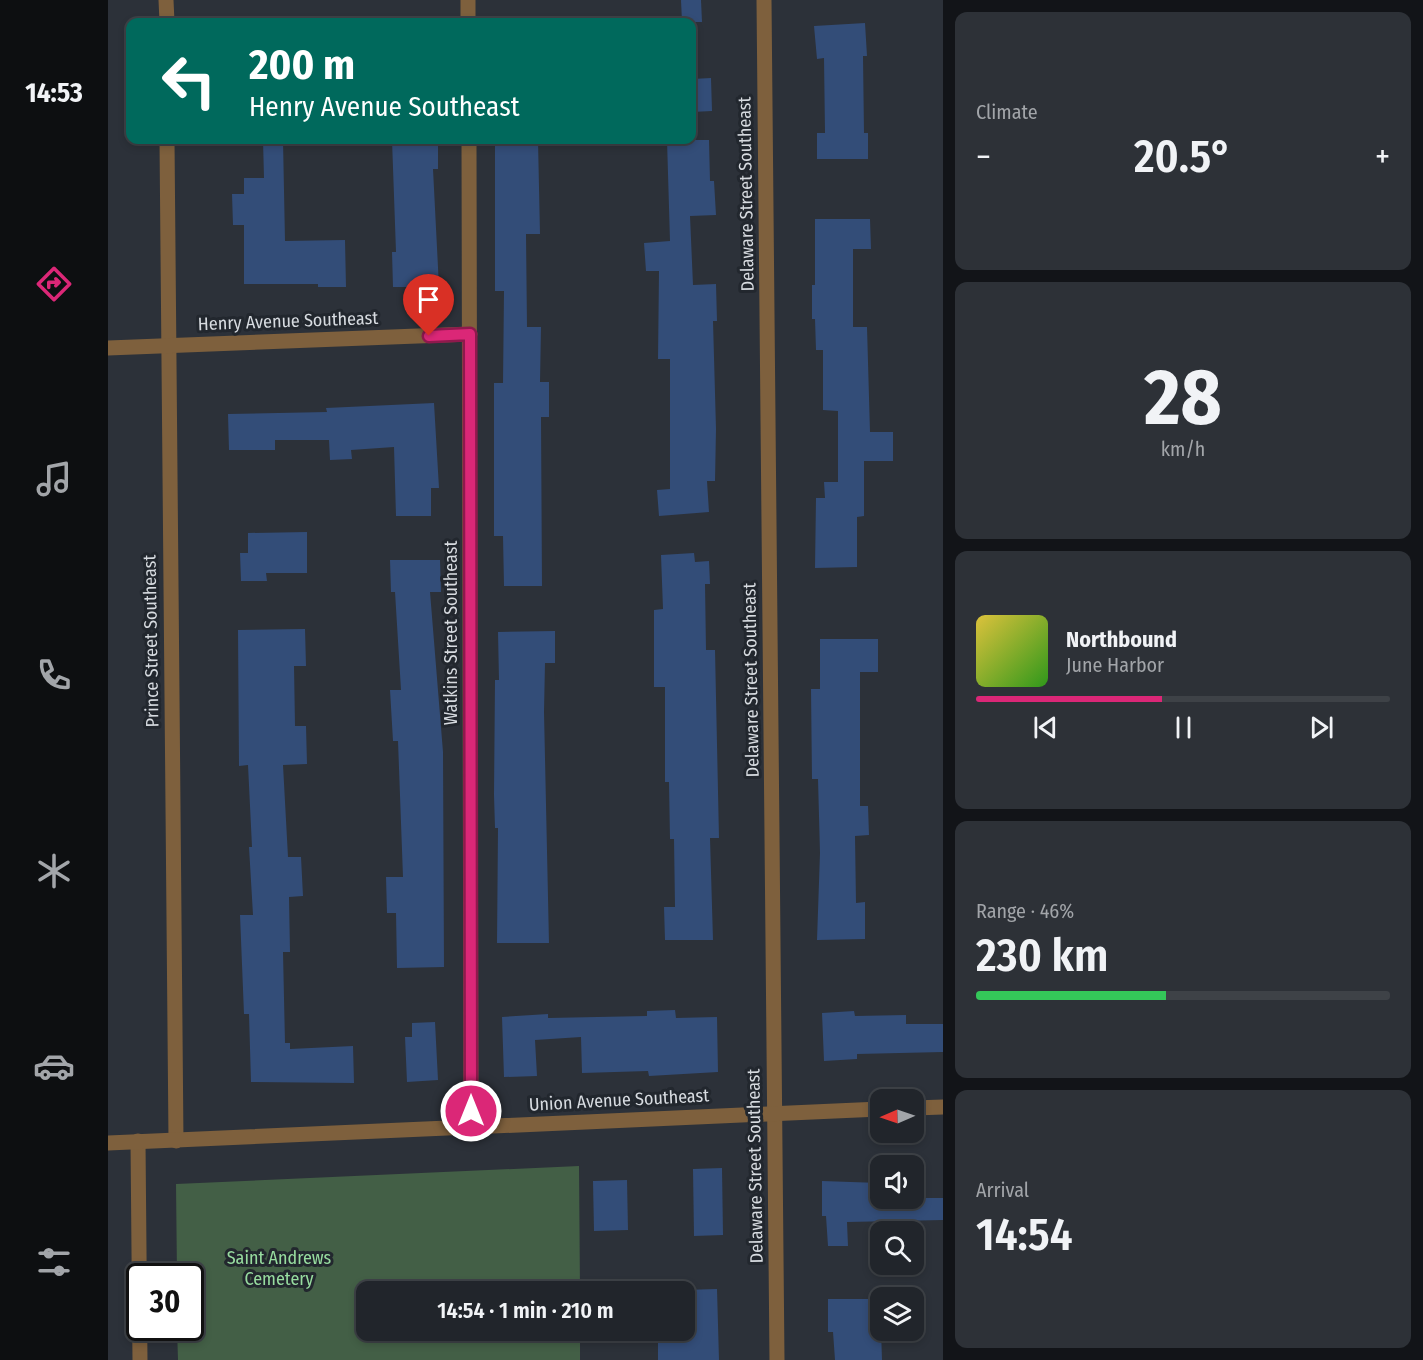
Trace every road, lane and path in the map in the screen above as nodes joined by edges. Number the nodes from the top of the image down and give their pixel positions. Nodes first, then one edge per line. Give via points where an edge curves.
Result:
1 (166, 0) edge
2 (468, 0) edge
3 (764, 0) edge
4 (166, 18) edge
5 (468, 18) edge
6 (167, 144) edge
7 (469, 144) edge
8 (470, 334) junction
9 (167, 345) junction
10 (108, 348) edge
11 (943, 1107) edge
12 (924, 1108) edge
13 (870, 1109) edge
14 (774, 1112) junction
15 (471, 1126) junction
16 (176, 1141) junction
17 (138, 1142) junction
18 (108, 1143) edge
19 (140, 1360) edge
20 (777, 1360) edge

1 - 4 street
2 - 5 street
3 - 14 street, Delaware Street Southeast
6 - 9 street, Prince Street Southeast
7 - 8 street, Watkins Street Southeast
8 - 9 street, Henry Avenue Southeast
8 - 15 street, Watkins Street Southeast
9 - 10 street, Henry Avenue Southeast
9 - 16 street, Prince Street Southeast
11 - 12 street
13 - 14 street, Union Avenue Southeast
14 - 15 street, Union Avenue Southeast
14 - 20 street, Delaware Street Southeast
15 - 16 street, Union Avenue Southeast
16 - 17 street, Union Avenue Southeast
17 - 18 street, Union Avenue Southeast
17 - 19 street

